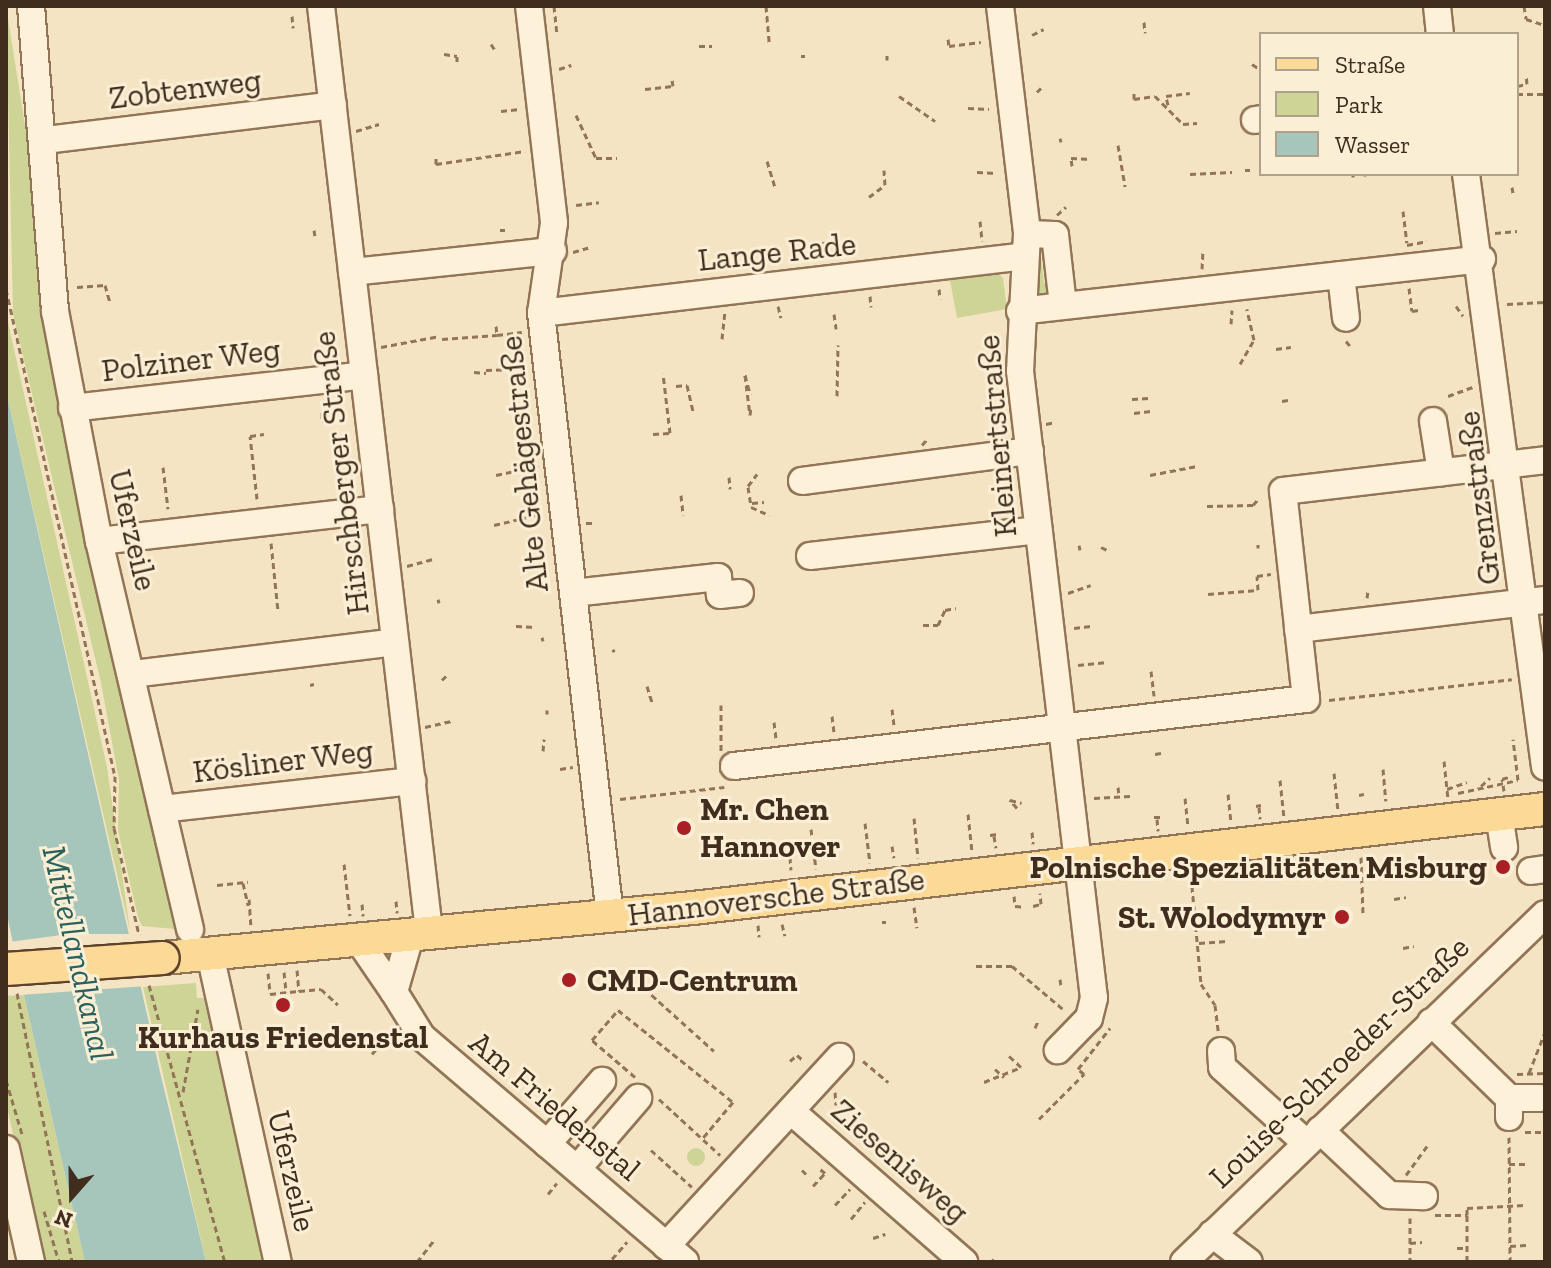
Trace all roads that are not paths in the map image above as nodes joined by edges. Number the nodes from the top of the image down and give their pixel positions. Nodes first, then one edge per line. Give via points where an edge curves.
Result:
1 (31, 6) edge
2 (321, 6) edge
3 (529, 6) edge
4 (1000, 6) edge
5 (1437, 6) edge
6 (1440, 32) edge
7 (334, 94) junction
8 (45, 140) junction
9 (1466, 176) edge
10 (1024, 245) junction
11 (560, 252) junction
12 (1482, 259) junction
13 (352, 272) junction
14 (1341, 275) junction
15 (1063, 305) junction
16 (1020, 311) junction
17 (1346, 318) dead end
18 (538, 322) junction
19 (364, 375) junction
20 (72, 408) junction
21 (1433, 421) dead end
22 (1030, 451) junction
23 (1545, 460) edge
24 (1510, 464) junction
25 (1441, 472) junction
26 (802, 481) dead end
27 (380, 509) junction
28 (1040, 534) junction
29 (99, 541) junction
30 (936, 550) dead end
31 (810, 556) dead end
32 (573, 593) junction
33 (740, 593) dead end
34 (1535, 601) edge
35 (1298, 629) junction
36 (395, 642) junction
37 (132, 674) junction
38 (1061, 726) junction
39 (734, 766) road end
40 (1545, 767) edge
41 (412, 781) junction
42 (1502, 805) junction
43 (162, 809) junction
44 (1545, 809) edge
45 (1504, 848) dead end
46 (1077, 861) junction
47 (1545, 914) edge
48 (610, 916) junction
49 (190, 929) dead end
50 (420, 932) junction
51 (357, 938) junction
52 (210, 954) junction
53 (11, 977) edge
54 (394, 992) junction
55 (1431, 1022) junction
56 (1058, 1050) dead end
57 (1221, 1051) road end
58 (846, 1058) road end
59 (613, 1067) road end
60 (643, 1093) road end
61 (1540, 1098) dead end
62 (791, 1111) junction
63 (1313, 1136) junction
64 (547, 1144) junction
65 (6, 1149) edge
66 (567, 1176) junction
67 (1414, 1195) road end
68 (1212, 1234) junction
69 (675, 1254) edge
70 (31, 1262) edge
71 (278, 1262) edge
72 (964, 1262) edge
73 (1184, 1262) edge
74 (1249, 1262) edge

1 - 8 street, Uferzeile
2 - 7 street, Hirschberger Straße
3 - 11 street, Alte Gehägestraße
4 - 10 street, Kleinertstraße
5 - 6 street
7 - 8 street, Zobtenweg
7 - 13 street, Hirschberger Straße
8 - 20 street, Uferzeile via 55,311
9 - 12 street, Grenzstraße
10 - 15 street via 1055,235
10 - 16 street, Kleinertstraße
10 - 18 street, Lange Rade
11 - 13 street
11 - 18 street, Alte Gehägestraße
12 - 14 street
12 - 24 street, Grenzstraße
13 - 19 street, Hirschberger Straße
14 - 15 street
14 - 17 street
15 - 16 street
16 - 22 street, Kleinertstraße
18 - 32 street, Alte Gehägestraße
19 - 20 street, Polziner Weg
19 - 27 street, Hirschberger Straße
20 - 29 street, Uferzeile
21 - 25 street
22 - 26 street
22 - 28 street, Kleinertstraße
23 - 24 street
24 - 25 street
24 - 34 street, Grenzstraße
25 - 35 street via 1283,491
27 - 29 street
27 - 36 street, Hirschberger Straße
28 - 30 street
28 - 31 street
28 - 38 street, Kleinertstraße
29 - 37 street, Uferzeile
32 - 33 street via 635,593 718,577 720,595
32 - 48 street, Alte Gehägestraße
34 - 35 street
34 - 40 street, Grenzstraße
35 - 38 street via 1306,699
36 - 37 street
36 - 41 street, Hirschberger Straße
37 - 43 street, Uferzeile
38 - 39 street
38 - 46 street, Kleinertstraße
41 - 43 street, Kösliner Weg
41 - 50 street, Hirschberger Straße
42 - 44 main road, Hannoversche Straße
42 - 45 street
42 - 46 main road, Hannoversche Straße
43 - 49 street, Uferzeile
46 - 48 main road, Hannoversche Straße
46 - 56 street, Kleinertstraße via 1094,998 1089,1018
47 - 55 street, Louise-Schroeder-Straße
48 - 50 main road, Hannoversche Straße
50 - 51 main road, Hannoversche Straße
50 - 54 street
51 - 52 main road, Hannoversche Straße
51 - 54 street, Am Friedenstal
52 - 53 main road, Hannoversche Straße, bridge
52 - 71 street, Uferzeile
54 - 64 street, Am Friedenstal via 422,1037
55 - 61 street via 1509,1108
55 - 63 street, Louise-Schroeder-Straße
57 - 63 street via 1222,1067
58 - 62 street, Ziesenisweg
59 - 64 street
60 - 66 street
62 - 69 street, Ziesenisweg via 734,1169
62 - 72 street, Ziesenisweg
63 - 67 street via 1389,1195
63 - 68 street, Louise-Schroeder-Straße
64 - 66 street, Am Friedenstal
65 - 70 street
66 - 69 street, Am Friedenstal
68 - 73 street, Louise-Schroeder-Straße
68 - 74 street

